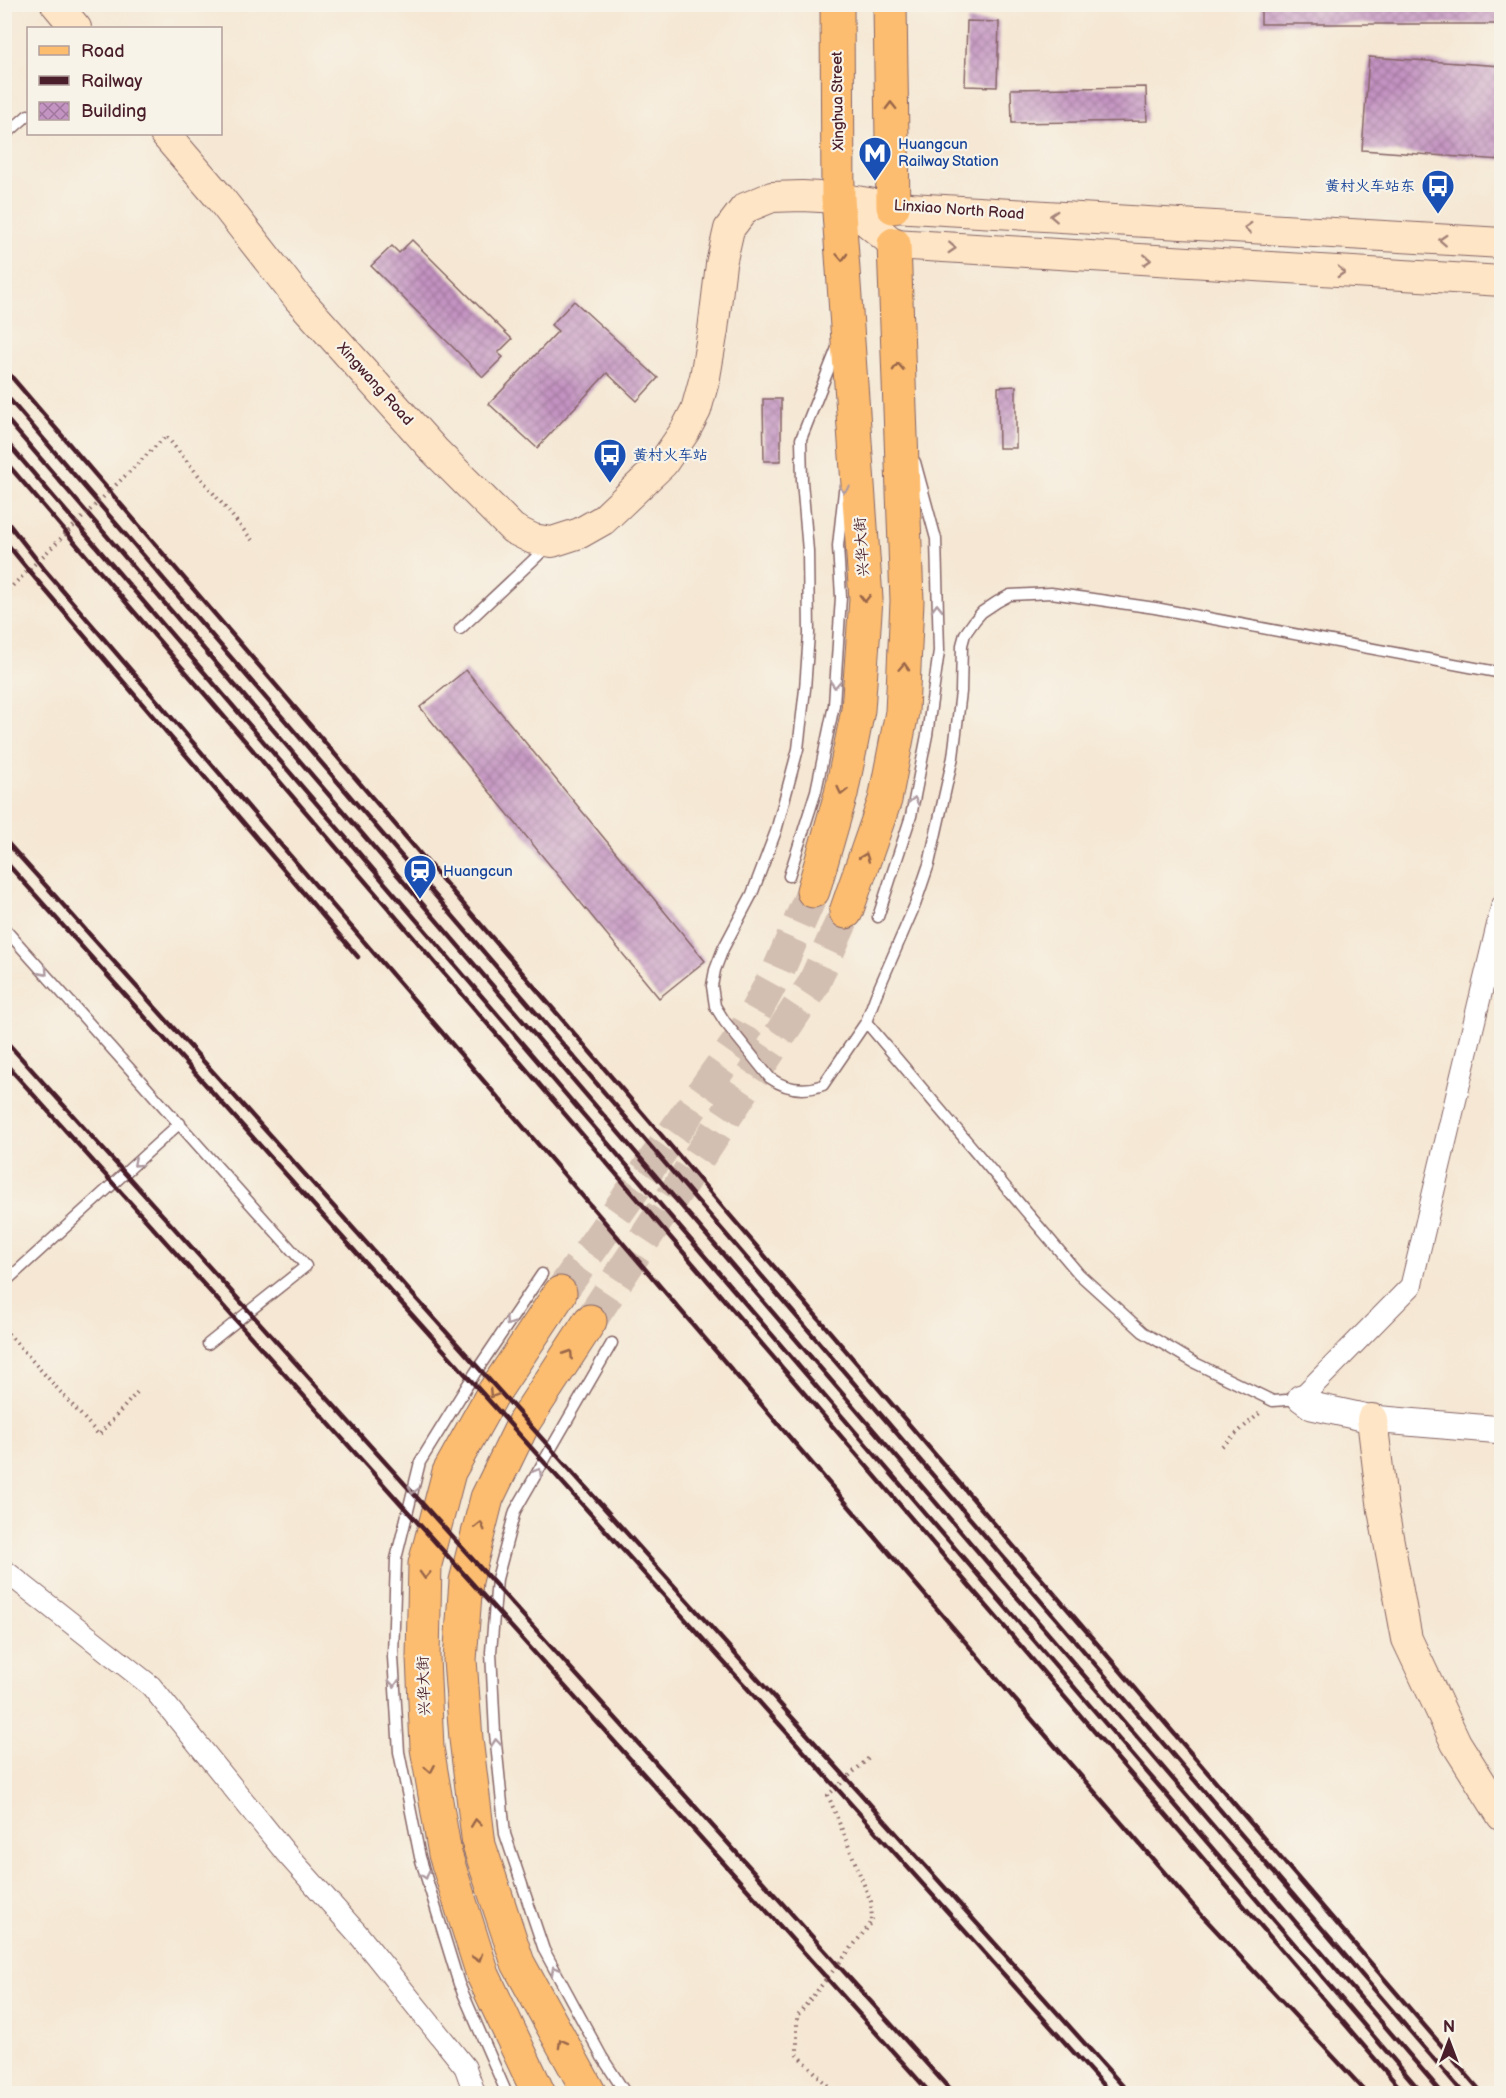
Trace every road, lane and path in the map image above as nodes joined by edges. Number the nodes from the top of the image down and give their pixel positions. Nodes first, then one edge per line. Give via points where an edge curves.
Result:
1 (56, 4) edge
2 (837, 4) edge
3 (890, 4) edge
4 (75, 27) edge
5 (27, 116) edge
6 (4, 125) edge
7 (166, 135) edge
8 (838, 198) junction
9 (893, 207) junction
10 (1502, 243) edge
11 (894, 244) junction
12 (1502, 281) edge
13 (846, 324) junction
14 (900, 405) junction
15 (252, 540) dead end
16 (552, 542) junction
17 (4, 594) edge
18 (460, 629) dead end
19 (1502, 673) edge
20 (801, 884) tunnel mouth
21 (1502, 906) edge
22 (846, 912) tunnel mouth
23 (878, 917) dead end
24 (4, 928) edge
25 (866, 1022) junction
26 (180, 1123) junction
27 (4, 1283) edge
28 (551, 1283) joint
29 (4, 1329) edge
30 (601, 1332) joint
31 (207, 1344) dead end
32 (140, 1389) dead end
33 (1301, 1398) junction
34 (1273, 1401) junction
35 (1372, 1419) junction
36 (1502, 1430) edge
37 (1222, 1446) dead end
38 (4, 1570) edge
39 (869, 1758) dead end
40 (1502, 1816) edge
41 (475, 2094) edge
42 (507, 2094) edge
43 (539, 2094) edge
44 (590, 2094) edge
45 (626, 2094) edge
46 (836, 2094) edge

1 - 4 main road
2 - 8 main road, Xinghua Street
9 -> 3 main road
5 - 6 lane via 10,131
7 - 16 main road, Xingwang Road via 298,298 434,450 513,529 533,539
8 - 9 main road, Linxiao North Road
8 - 11 main road
8 -> 13 main road, 兴华大街
8 - 16 main road, Linxiao North Road via 772,197 745,208 729,229 696,410 663,463 625,501 587,529
10 -> 9 main road, Linxiao North Road
9 - 11 main road
11 -> 12 main road
14 -> 11 main road
13 -> 20 main road, 兴华大街 via 866,599 858,710 842,794
13 - 25 lane via 801,439 809,634 798,749 776,831 752,894 723,949 712,986 715,1006 725,1022 770,1078 799,1090 823,1085
22 -> 14 main road via 885,800 902,712 907,601
23 -> 14 lane via 911,816 939,651 936,538
15 - 17 path, bridge via 166,436
16 - 18 lane
19 - 25 lane via 1155,608 1051,593 1010,595 982,612 965,634 953,757 929,864
21 - 33 street via 1411,1286
24 -> 26 lane
25 - 34 lane via 1079,1274 1143,1332 1195,1363
26 -> 27 lane
26 - 31 lane via 306,1266
28 -> 42 lane via 475,1373 420,1462 396,1559 393,1657 399,1752 420,1857 459,1984
28 -> 43 main road, 兴华大街 via 449,1472 425,1564 423,1657 427,1748 445,1854 483,1975
29 - 32 path via 99,1435
44 -> 30 main road via 518,1963 478,1845 460,1660 466,1581 487,1498 524,1422
45 -> 30 lane via 544,1950 505,1834 491,1652 497,1579 515,1511
33 - 34 lane
33 - 35 street via 1312,1406
34 - 37 path
35 - 36 street
35 - 40 main road via 1383,1510 1407,1639 1456,1743
38 - 41 street via 151,1686 465,2067
39 - 46 path via 828,1795 871,1902 872,1922 797,2016 797,2054

